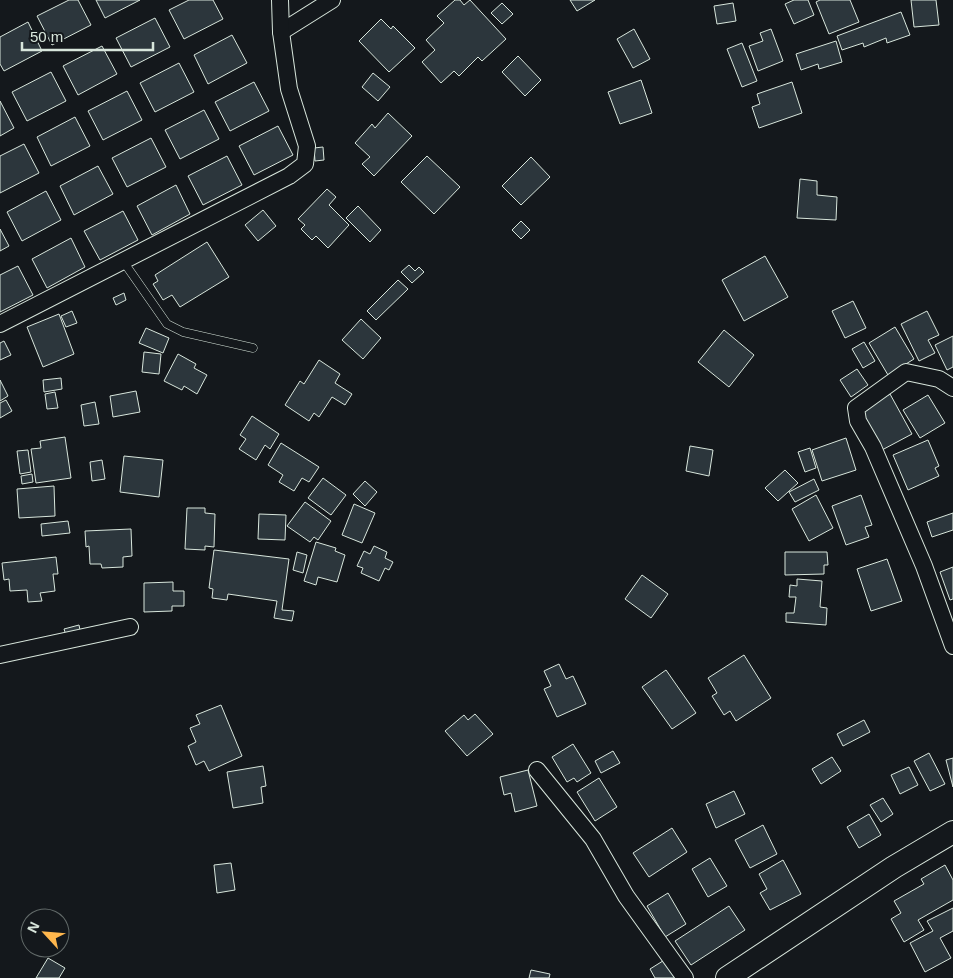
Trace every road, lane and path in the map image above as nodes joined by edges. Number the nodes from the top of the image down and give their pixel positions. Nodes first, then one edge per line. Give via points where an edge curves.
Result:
1 (280, 0) edge
2 (332, 0) edge
3 (281, 32) junction
4 (123, 260) junction
5 (0, 324) edge
6 (253, 348) dead end
7 (953, 388) edge
8 (130, 627) dead end
9 (953, 646) edge
10 (0, 655) edge
11 (537, 770) dead end
12 (953, 832) edge
13 (685, 978) edge
14 (727, 978) edge

1 - 3 street
2 - 3 street
3 - 4 street via 289,89 307,146 305,164 289,176
4 - 5 street
4 - 6 lane via 167,324 183,332
7 - 9 street via 939,379 906,372 856,408 858,421 924,566
8 - 10 street
11 - 13 street via 592,839 626,896
12 - 14 main road via 894,866

